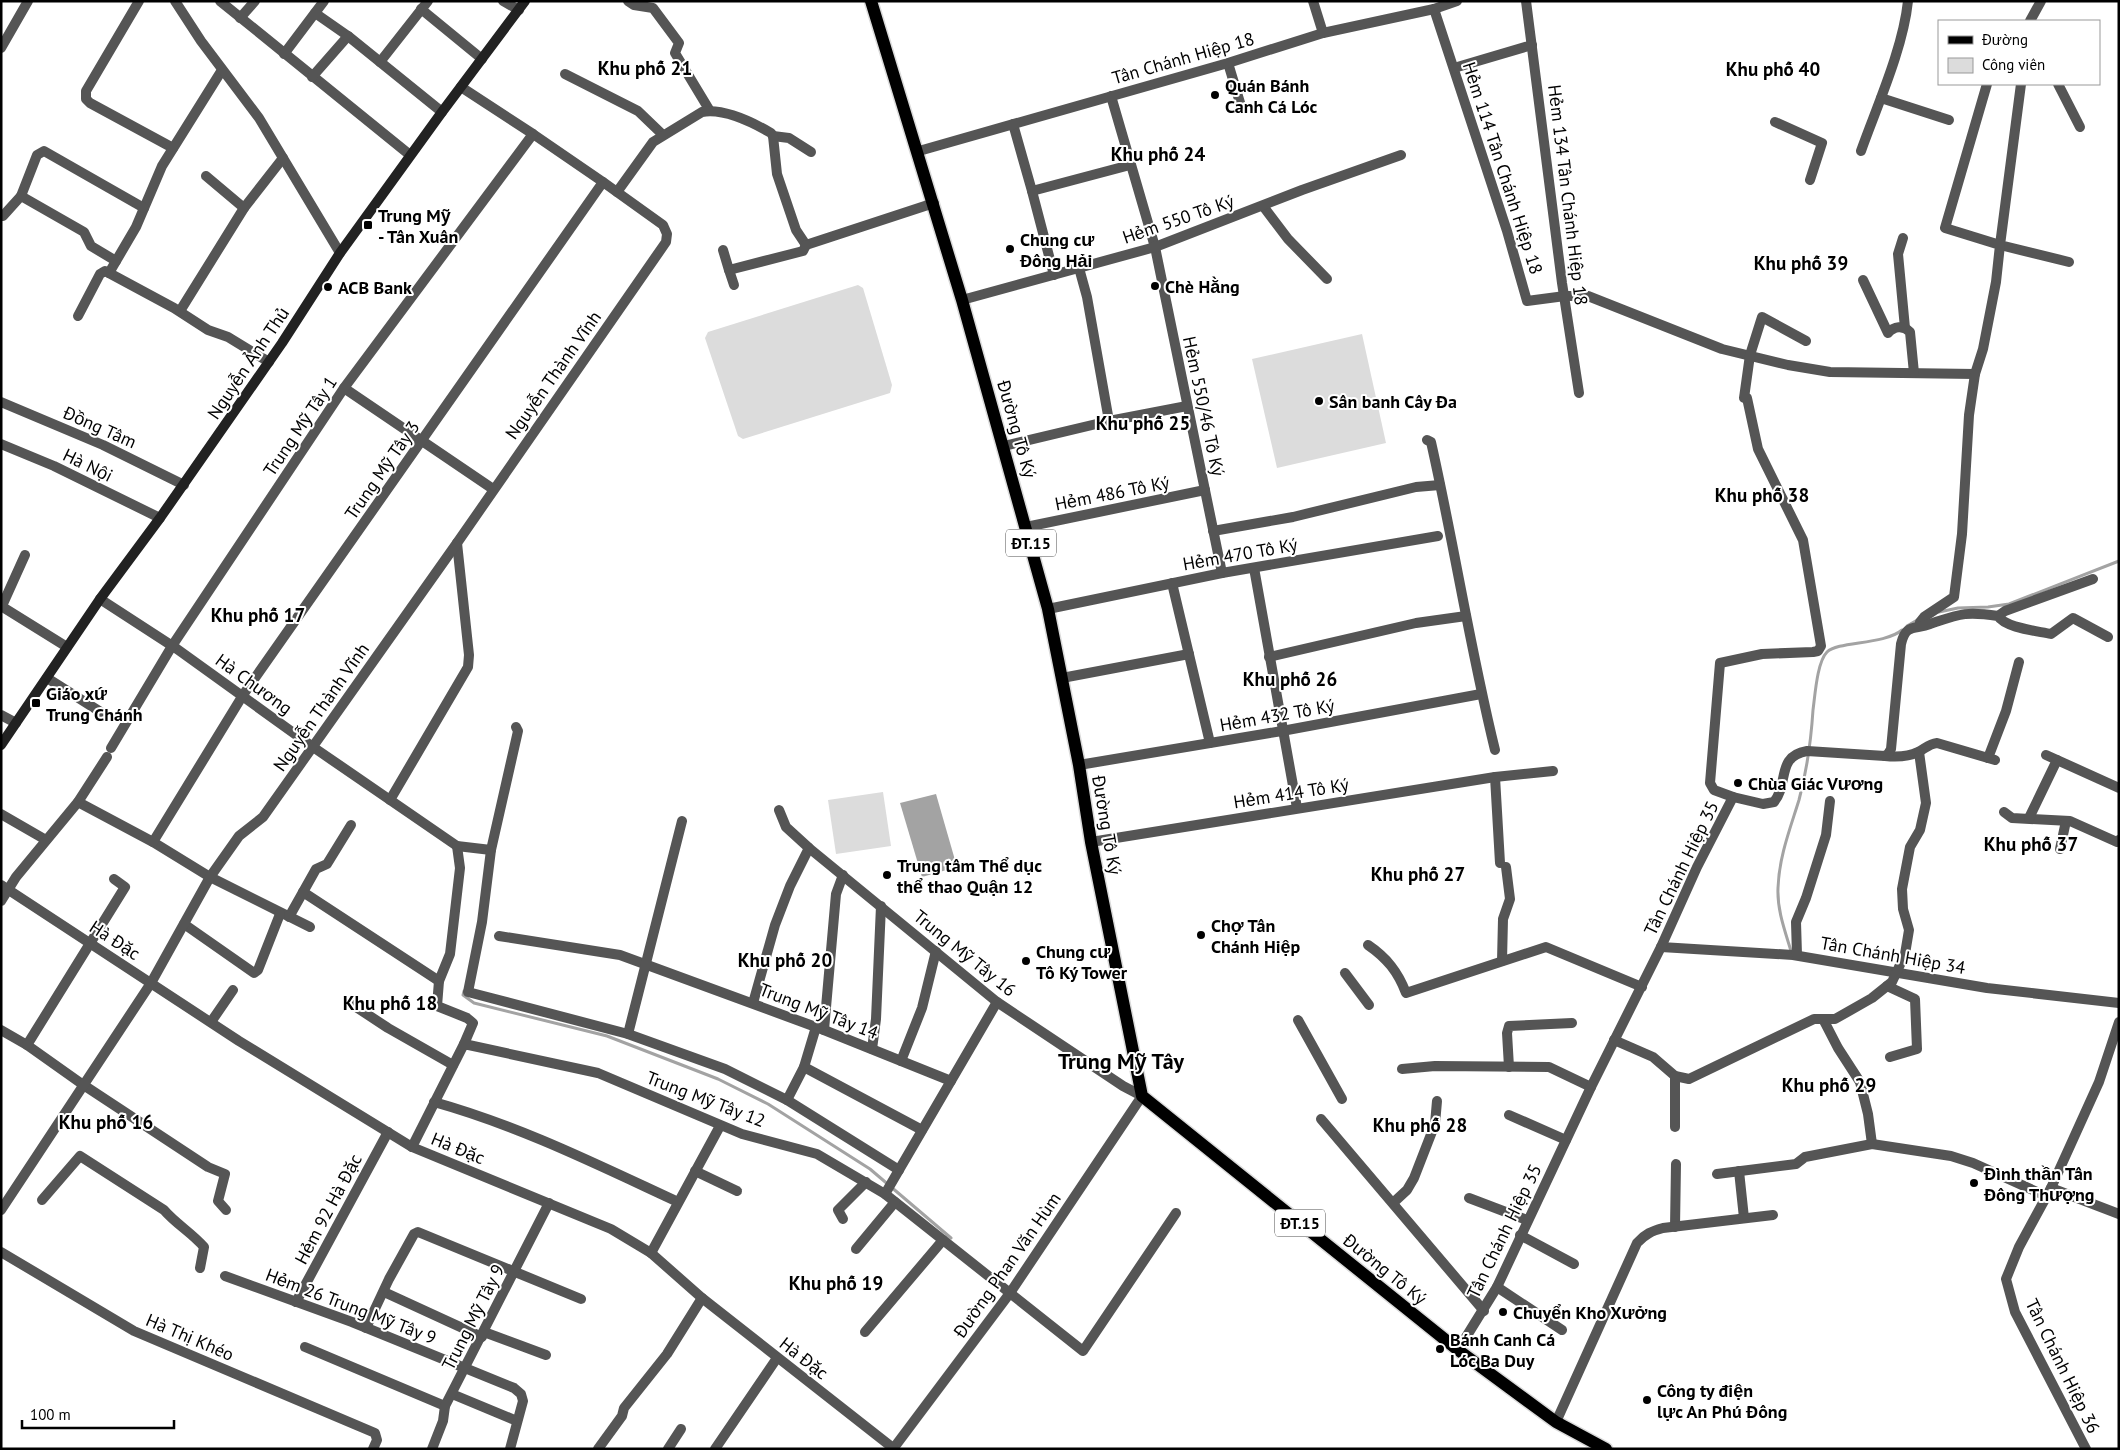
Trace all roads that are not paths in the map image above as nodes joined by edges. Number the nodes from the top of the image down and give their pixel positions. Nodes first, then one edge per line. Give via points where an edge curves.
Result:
1 (28, 1) edge
2 (138, 1) edge
3 (175, 1) edge
4 (220, 1) edge
5 (255, 1) edge
6 (324, 1) edge
7 (503, 1) edge
8 (525, 1) edge
9 (628, 1) edge
10 (871, 1) edge
11 (1313, 1) edge
12 (1457, 1) edge
13 (1526, 1) edge
14 (1908, 1) edge
15 (2041, 1) edge
16 (424, 5) edge
17 (1434, 9) junction
18 (519, 10) junction
19 (315, 13) junction
20 (240, 18) junction
21 (2031, 20) edge
22 (1323, 33) junction
23 (348, 36) junction
24 (1532, 44) junction
25 (1, 48) edge
26 (284, 54) junction
27 (482, 59) junction
28 (380, 62) junction
29 (1228, 63) junction
30 (1454, 68) junction
31 (222, 70) junction
32 (565, 74) dead end
33 (312, 77) junction
34 (1987, 85) edge
35 (2021, 85) edge
36 (2059, 85) edge
37 (460, 87) junction
38 (1111, 96) junction
39 (1881, 98) junction
40 (1241, 106) dead end
41 (710, 111) junction
42 (442, 112) junction
43 (1949, 120) dead end
44 (1775, 122) dead end
45 (1013, 124) junction
46 (2080, 127) dead end
47 (533, 134) junction
48 (663, 135) junction
49 (773, 136) junction
50 (173, 148) junction
51 (919, 151) junction
52 (1861, 151) dead end
53 (812, 152) dead end
54 (410, 155) junction
55 (1401, 155) dead end
56 (283, 158) junction
57 (1130, 166) junction
58 (206, 176) dead end
59 (1810, 180) dead end
60 (602, 182) junction
61 (1032, 190) junction
62 (618, 192) junction
63 (21, 196) junction
64 (934, 203) junction
65 (1262, 206) junction
66 (144, 208) junction
67 (244, 208) junction
68 (1, 215) edge
69 (1904, 238) dead end
70 (806, 245) junction
71 (2000, 245) junction
72 (1155, 247) junction
73 (723, 250) dead end
74 (340, 252) junction
75 (116, 261) junction
76 (2069, 262) dead end
77 (1078, 268) junction
78 (729, 270) junction
79 (109, 272) junction
80 (1054, 274) junction
81 (1328, 279) dead end
82 (1863, 280) dead end
83 (734, 285) dead end
84 (1565, 296) junction
85 (962, 300) junction
86 (180, 311) junction
87 (78, 316) dead end
88 (1906, 328) junction
89 (1806, 341) dead end
90 (1750, 355) junction
91 (269, 362) junction
92 (1914, 373) junction
93 (1975, 374) junction
94 (344, 388) junction
95 (1579, 394) dead end
96 (1, 402) edge
97 (1188, 406) junction
98 (1109, 421) junction
99 (1427, 440) dead end
100 (422, 442) junction
101 (1, 444) edge
102 (1004, 446) junction
103 (184, 484) junction
104 (1440, 485) junction
105 (492, 489) junction
106 (1205, 490) junction
107 (160, 518) junction
108 (1026, 527) junction
109 (1213, 531) junction
110 (1438, 536) dead end
111 (457, 543) junction
112 (25, 555) dead end
113 (1254, 568) junction
114 (1222, 573) junction
115 (2093, 579) dead end
116 (1172, 582) junction
117 (100, 599) junction
118 (2, 606) edge
119 (1048, 609) junction
120 (1466, 616) junction
121 (1998, 616) junction
122 (1922, 621) junction
123 (2108, 637) dead end
124 (172, 646) junction
125 (67, 647) junction
126 (1189, 654) junction
127 (1269, 657) junction
128 (2019, 662) dead end
129 (47, 678) junction
130 (1062, 678) junction
131 (1481, 694) junction
132 (243, 695) junction
133 (1, 715) edge
134 (107, 716) dead end
135 (16, 723) junction
136 (516, 727) dead end
137 (1282, 731) junction
138 (1210, 744) junction
139 (1, 745) edge
140 (313, 747) junction
141 (1495, 750) dead end
142 (1919, 752) junction
143 (2046, 755) dead end
144 (1884, 756) junction
145 (2057, 760) junction
146 (1079, 765) junction
147 (1553, 771) dead end
148 (1495, 777) junction
149 (2119, 788) edge
150 (1733, 797) junction
151 (390, 800) junction
152 (1830, 801) dead end
153 (78, 802) junction
154 (1297, 808) junction
155 (778, 810) dead end
156 (2004, 812) dead end
157 (1, 814) edge
158 (2029, 818) junction
159 (2066, 821) junction
160 (682, 822) dead end
161 (351, 825) dead end
162 (46, 840) junction
163 (2119, 840) edge
164 (153, 842) junction
165 (1092, 842) junction
166 (457, 846) junction
167 (809, 848) junction
168 (2060, 849) dead end
169 (491, 850) junction
170 (843, 875) junction
171 (210, 877) junction
172 (114, 879) dead end
173 (5, 887) edge
174 (302, 892) junction
175 (1, 901) edge
176 (881, 906) junction
177 (284, 915) junction
178 (184, 924) junction
179 (310, 928) dead end
180 (499, 936) dead end
181 (91, 943) junction
182 (1368, 946) dead end
183 (1661, 948) junction
184 (936, 951) junction
185 (1797, 955) junction
186 (1502, 961) junction
187 (646, 963) junction
188 (1898, 971) junction
189 (1345, 973) dead end
190 (439, 981) junction
191 (151, 983) junction
192 (1887, 986) junction
193 (1642, 987) junction
194 (233, 990) dead end
195 (997, 1002) junction
196 (2119, 1002) edge
197 (753, 1003) junction
198 (353, 1005) dead end
199 (1369, 1005) dead end
200 (1823, 1019) junction
201 (1298, 1020) dead end
202 (211, 1022) junction
203 (2119, 1022) edge
204 (1572, 1023) dead end
205 (820, 1028) junction
206 (1, 1030) edge
207 (628, 1034) junction
208 (1614, 1040) junction
209 (464, 1044) junction
210 (27, 1045) junction
211 (872, 1049) junction
212 (1890, 1057) dead end
213 (901, 1061) junction
214 (453, 1065) junction
215 (804, 1067) junction
216 (1510, 1067) junction
217 (1402, 1069) dead end
218 (1675, 1076) junction
219 (951, 1081) junction
220 (82, 1084) junction
221 (1591, 1087) junction
222 (1142, 1096) junction
223 (1342, 1099) dead end
224 (787, 1100) junction
225 (1437, 1101) dead end
226 (434, 1102) junction
227 (1509, 1115) dead end
228 (1321, 1119) dead end
229 (720, 1126) junction
230 (1675, 1127) dead end
231 (922, 1130) junction
232 (388, 1132) junction
233 (1566, 1140) junction
234 (1872, 1144) junction
235 (412, 1147) junction
236 (1676, 1164) dead end
237 (899, 1170) junction
238 (695, 1171) junction
239 (1739, 1171) junction
240 (1717, 1174) dead end
241 (866, 1182) junction
242 (736, 1191) dead end
243 (2048, 1192) junction
244 (886, 1193) junction
245 (1469, 1198) dead end
246 (42, 1200) dead end
247 (678, 1202) junction
248 (895, 1202) junction
249 (1394, 1202) junction
250 (549, 1203) junction
251 (1, 1210) edge
252 (226, 1210) dead end
253 (1176, 1214) dead end
254 (2119, 1214) edge
255 (1773, 1215) dead end
256 (1744, 1218) junction
257 (843, 1219) dead end
258 (1527, 1220) junction
259 (1675, 1227) junction
260 (1520, 1235) junction
261 (943, 1240) junction
262 (856, 1248) dead end
263 (1, 1252) edge
264 (651, 1253) junction
265 (1574, 1264) dead end
266 (200, 1268) dead end
267 (514, 1272) junction
268 (225, 1276) dead end
269 (1496, 1287) junction
270 (384, 1292) junction
271 (1010, 1293) junction
272 (702, 1298) junction
273 (581, 1299) dead end
274 (296, 1302) junction
275 (1484, 1310) junction
276 (366, 1328) junction
277 (1562, 1330) dead end
278 (865, 1332) dead end
279 (483, 1335) junction
280 (305, 1347) dead end
281 (1458, 1350) junction
282 (546, 1355) dead end
283 (777, 1358) junction
284 (465, 1368) junction
285 (452, 1394) junction
286 (445, 1406) junction
287 (517, 1421) junction
288 (1556, 1422) junction
289 (681, 1429) dead end
290 (893, 1448) edge
291 (373, 1449) edge
292 (432, 1449) edge
293 (510, 1449) edge
294 (598, 1449) edge
295 (668, 1449) edge
296 (716, 1449) edge
297 (1606, 1449) edge
298 (2086, 1449) edge

1 - 25 street
2 - 50 street via 86,91 86,99
3 - 31 street
4 - 20 street
5 - 20 street
6 - 19 street
7 - 18 street
8 - 18 main road, Nguyễn Ảnh Thủ
9 - 41 street via 653,8 675,36 679,43 675,53
10 - 51 main road, Đường Tô Ký / ĐT.15
11 - 22 street
12 - 17 street, Tân Chánh Hiệp 18
13 - 24 street, Hẻm 134 Tân Chánh Hiệp 18
14 - 39 street via 1906,18
15 - 21 street
16 - 27 street
16 - 28 street
17 - 22 street, Tân Chánh Hiệp 18
17 - 30 street, Hẻm 114 Tân Chánh Hiệp 18
18 - 27 main road, Nguyễn Ảnh Thủ
19 - 23 street
19 - 26 street
20 - 26 street
22 - 29 street, Tân Chánh Hiệp 18
23 - 28 street
23 - 33 street
24 - 30 street
24 - 84 street, Hẻm 134 Tân Chánh Hiệp 18
26 - 33 street
27 - 37 main road, Nguyễn Ảnh Thủ
28 - 42 street
29 - 38 street, Tân Chánh Hiệp 18
29 - 40 street
30 - 84 street, Hẻm 114 Tân Chánh Hiệp 18 via 1527,301
31 - 50 street
31 - 56 street
32 - 48 street via 638,111
33 - 54 street
34 - 71 street via 1945,228
35 - 71 street
36 - 46 street
37 - 42 main road, Nguyễn Ảnh Thủ
37 - 47 street
38 - 45 street, Tân Chánh Hiệp 18
38 - 57 street, Hẻm 550/46 Tô Ký
39 - 43 street
39 - 52 street
41 - 48 street via 702,112
41 - 49 street via 743,120
42 - 54 main road, Nguyễn Ảnh Thủ
44 - 59 street via 1822,143
45 - 51 street, Tân Chánh Hiệp 18
45 - 61 street
47 - 60 street
47 - 94 street, Trung Mỹ Tây 1
48 - 62 street via 653,142
49 - 53 street via 789,138
49 - 70 street via 777,174 796,230
50 - 66 street
51 - 64 main road, Đường Tô Ký / ĐT.15
54 - 74 main road, Nguyễn Ảnh Thủ
55 - 65 street, Hẻm 550 Tô Ký
56 - 67 street
56 - 74 street
57 - 61 street
57 - 72 street, Hẻm 550/46 Tô Ký
58 - 67 street
60 - 62 street
60 - 100 street, Trung Mỹ Tây 3
61 - 80 street
62 - 105 street, Nguyễn Thành Vĩnh via 663,225 666,242
63 - 66 street via 37,155 44,151
63 - 68 street
63 - 75 street via 84,232 92,246
64 - 70 street
64 - 85 main road, Đường Tô Ký / ĐT.15
65 - 72 street, Hẻm 550 Tô Ký
65 - 81 street via 1288,239
66 - 75 street
67 - 86 street
69 - 88 street via 1898,254
70 - 78 street via 803,251
71 - 76 street
71 - 93 street via 1996,282
72 - 77 street, Hẻm 550 Tô Ký
72 - 97 street, Hẻm 550/46 Tô Ký
73 - 78 street
74 - 91 main road, Nguyễn Ảnh Thủ
75 - 79 street
77 - 80 street, Hẻm 550 Tô Ký
77 - 98 street via 1087,297
78 - 83 street
79 - 86 street
79 - 87 street via 100,274
80 - 85 street, Hẻm 550 Tô Ký
82 - 88 street via 1888,333 1896,328
84 - 90 street via 1588,296 1722,349
84 - 95 street, Hẻm 134 Tân Chánh Hiệp 18
85 - 102 main road, Đường Tô Ký / ĐT.15
86 - 91 street
88 - 92 street via 1912,339
89 - 90 street via 1762,317
90 - 92 street via 1830,372
90 - 150 street via 1744,398 1747,398 1758,449 1803,540 1821,646 1813,652 1762,654 1720,663 1710,783 1714,790
91 - 103 main road, Nguyễn Ảnh Thủ
92 - 93 street
93 - 122 street via 1954,597
94 - 100 street
94 - 124 street, Trung Mỹ Tây 1
96 - 103 street, Đồng Tâm
97 - 98 street
97 - 106 street, Hẻm 550/46 Tô Ký
98 - 102 street
99 - 104 street via 1431,442
100 - 105 street
100 - 132 street, Trung Mỹ Tây 3
101 - 107 street, Hà Nội
102 - 108 main road, Đường Tô Ký / ĐT.15
103 - 107 main road, Nguyễn Ảnh Thủ
104 - 109 street via 1416,487 1293,517
104 - 120 street
105 - 111 street, Nguyễn Thành Vĩnh
106 - 108 street, Hẻm 486 Tô Ký
106 - 109 street, Hẻm 550/46 Tô Ký
107 - 117 main road, Nguyễn Ảnh Thủ
108 - 119 main road, Đường Tô Ký / ĐT.15
109 - 114 street, Hẻm 550/46 Tô Ký
110 - 113 street, Hẻm 470 Tô Ký
111 - 140 street, Nguyễn Thành Vĩnh
111 - 151 street via 468,667
112 - 118 street
113 - 114 street, Hẻm 470 Tô Ký
113 - 127 street
114 - 116 street, Hẻm 470 Tô Ký
115 - 121 street
116 - 119 street, Hẻm 470 Tô Ký
116 - 126 street
117 - 124 street, Hà Chương
117 - 125 main road, Nguyễn Ảnh Thủ
118 - 125 street
119 - 130 main road, Đường Tô Ký / ĐT.15
120 - 127 street via 1416,622
120 - 131 street
121 - 122 street via 1963,613
121 - 123 street via 2008,624 2051,634 2072,618
122 - 144 street via 1909,628 1902,637 1891,749
124 - 132 street, Hà Chương
124 - 153 street, Trung Mỹ Tây 1
125 - 129 main road, Nguyễn Ảnh Thủ
126 - 130 street
126 - 138 street
127 - 137 street
128 - 142 street, Tân Chánh Hiệp 35 via 1991,759 1937,743
129 - 134 street
129 - 135 main road, Nguyễn Ảnh Thủ
130 - 146 main road, Đường Tô Ký / ĐT.15
131 - 137 street, Hẻm 432 Tô Ký
131 - 141 street
132 - 140 street, Hà Chương
132 - 164 street, Trung Mỹ Tây 3
133 - 135 street
135 - 139 main road, Nguyễn Ảnh Thủ
136 - 169 street via 518,731
137 - 138 street, Hẻm 432 Tô Ký
137 - 154 street
138 - 146 street, Hẻm 432 Tô Ký
140 - 151 street, Hà Chương
140 - 171 street, Nguyễn Thành Vĩnh via 262,817 239,836
142 - 144 street, Tân Chánh Hiệp 35 via 1900,757
142 - 188 street via 1926,803 1920,830 1910,847 1902,889 1903,910 1909,930 1906,954
143 - 145 street
144 - 150 street, Tân Chánh Hiệp 35 via 1811,751 1794,754 1776,800 1771,804
145 - 149 street
145 - 158 street
146 - 165 main road, Đường Tô Ký / ĐT.15
147 - 148 street, Hẻm 414 Tô Ký
148 - 154 street, Hẻm 414 Tô Ký
148 - 186 street via 1503,865 1510,899 1503,919
150 - 183 street, Tân Chánh Hiệp 35
151 - 166 street, Hà Chương
152 - 185 street via 1826,835 1796,922
153 - 162 street, Trung Mỹ Tây 1
153 - 164 street
154 - 165 street, Hẻm 414 Tô Ký
155 - 167 street, Trung Mỹ Tây 16 via 786,828
156 - 158 street via 2012,818
157 - 162 street
158 - 159 street
159 - 163 street via 2116,842
159 - 168 street
160 - 187 street
161 - 174 street via 327,864 316,869
162 - 173 street, Trung Mỹ Tây 1
164 - 171 street
165 - 222 main road, Đường Tô Ký / ĐT.15
166 - 169 street, Hà Chương
166 - 190 street via 460,868 450,954
167 - 170 street, Trung Mỹ Tây 16
167 - 197 street via 775,925
169 - 207 street via 482,922 468,992
170 - 176 street, Trung Mỹ Tây 16
170 - 205 street via 836,894
171 - 177 street
171 - 178 street, Nguyễn Thành Vĩnh
172 - 181 street via 125,887
173 - 175 street, Trung Mỹ Tây 1
173 - 181 street, Hà Đặc
174 - 177 street
174 - 190 street
176 - 184 street, Trung Mỹ Tây 16
176 - 211 street
177 - 178 street via 254,973
177 - 179 street
178 - 191 street, Nguyễn Thành Vĩnh
180 - 187 street, Trung Mỹ Tây 14 via 620,955
181 - 191 street, Hà Đặc
181 - 210 street
182 - 186 street via 1394,969 1406,993
183 - 185 street, Tân Chánh Hiệp 34
183 - 193 street, Tân Chánh Hiệp 35
184 - 195 street, Trung Mỹ Tây 16
184 - 213 street via 922,1008
185 - 188 street, Tân Chánh Hiệp 34
186 - 193 street via 1550,948
187 - 197 street, Trung Mỹ Tây 14
187 - 207 street
188 - 192 street
188 - 196 street, Tân Chánh Hiệp 34 via 1987,988
189 - 199 street
190 - 209 street via 437,1006 473,1023
191 - 202 street, Hà Đặc
191 - 220 street, Nguyễn Thành Vĩnh
192 - 200 street via 1835,1019
192 - 212 street via 1915,999 1917,1049
193 - 208 street, Tân Chánh Hiệp 35
194 - 202 street
195 - 219 street
195 - 222 street, Trung Mỹ Tây 16
197 - 205 street, Trung Mỹ Tây 14
198 - 214 street
200 - 218 street via 1814,1019 1696,1077 1681,1079
200 - 234 street via 1860,1082
201 - 223 street
202 - 232 street, Hà Đặc
203 - 243 street, Tân Chánh Hiệp 36 via 2099,1082
204 - 216 street via 1510,1026 1507,1033
205 - 211 street, Trung Mỹ Tây 14
205 - 215 street
206 - 210 street
207 - 224 street via 725,1069
208 - 218 street via 1658,1060
208 - 221 street, Tân Chánh Hiệp 35
209 - 214 street
209 - 229 street, Trung Mỹ Tây 12 via 598,1074
210 - 220 street
211 - 213 street, Trung Mỹ Tây 14
213 - 219 street, Trung Mỹ Tây 14
214 - 226 street
215 - 224 street
215 - 231 street
216 - 217 street
216 - 221 street via 1549,1067
218 - 230 street
219 - 231 street
220 - 251 street, Nguyễn Thành Vĩnh
220 - 252 street via 208,1167 225,1174 218,1201
221 - 233 street, Tân Chánh Hiệp 35
222 - 271 street, Đường Phan Văn Hùm
222 - 281 main road, Đường Tô Ký / ĐT.15
224 - 237 street
225 - 249 street via 1435,1124 1414,1178
226 - 235 street
226 - 247 street via 472,1112 562,1148
227 - 233 street
228 - 249 street
229 - 238 street
229 - 241 street, Trung Mỹ Tây 12 via 817,1154
231 - 237 street
232 - 235 street, Hà Đặc
232 - 274 street, Hẻm 92 Hà Đặc
233 - 258 street, Tân Chánh Hiệp 35
234 - 239 street via 1806,1157 1796,1164
234 - 243 street via 1951,1156
235 - 250 street, Hà Đặc
236 - 259 street
237 - 244 street
238 - 242 street
238 - 247 street
239 - 240 street
239 - 256 street
241 - 244 street, Trung Mỹ Tây 12
241 - 257 street via 838,1210
243 - 254 street
243 - 298 street, Tân Chánh Hiệp 36 via 2006,1279 2015,1312
244 - 248 street, Trung Mỹ Tây 12
245 - 258 street
246 - 266 street via 80,1156 156,1205 195,1236 204,1247
247 - 264 street
248 - 261 street, Trung Mỹ Tây 12
248 - 262 street
249 - 275 street
250 - 264 street, Hà Đặc via 611,1229
250 - 267 street, Trung Mỹ Tây 9
253 - 271 street, Trung Mỹ Tây 12 via 1083,1351
255 - 256 street
256 - 259 street
258 - 260 street, Tân Chánh Hiệp 35
259 - 288 street via 1648,1233 1637,1243
260 - 265 street
260 - 269 street, Tân Chánh Hiệp 35
261 - 271 street, Trung Mỹ Tây 12
261 - 278 street
263 - 291 street, Hà Thị Khéo via 134,1331 375,1433 378,1440
264 - 272 street, Hà Đặc
267 - 270 street via 418,1232 410,1241
267 - 273 street
267 - 279 street, Trung Mỹ Tây 9
268 - 274 street, Hẻm 26 Trung Mỹ Tây 9
269 - 275 street, Tân Chánh Hiệp 35
269 - 277 street
270 - 276 street
270 - 279 street
271 - 290 street, Đường Phan Văn Hùm
272 - 283 street, Hà Đặc
272 - 294 street via 668,1354 624,1408 622,1416
274 - 276 street, Hẻm 26 Trung Mỹ Tây 9
275 - 281 street, Tân Chánh Hiệp 35
276 - 284 street, Hẻm 26 Trung Mỹ Tây 9
279 - 282 street
279 - 284 street, Trung Mỹ Tây 9
280 - 286 street
281 - 288 main road, Đường Tô Ký / ĐT.15
283 - 290 street, Hà Đặc
283 - 296 street
284 - 285 street, Trung Mỹ Tây 9
284 - 287 street, Hẻm 26 Trung Mỹ Tây 9 via 521,1394 523,1401
285 - 286 street, Trung Mỹ Tây 9
285 - 287 street
286 - 292 street, Trung Mỹ Tây 9 via 443,1422
287 - 293 street
288 - 297 main road, Đường Tô Ký / ĐT.15
289 - 295 street

